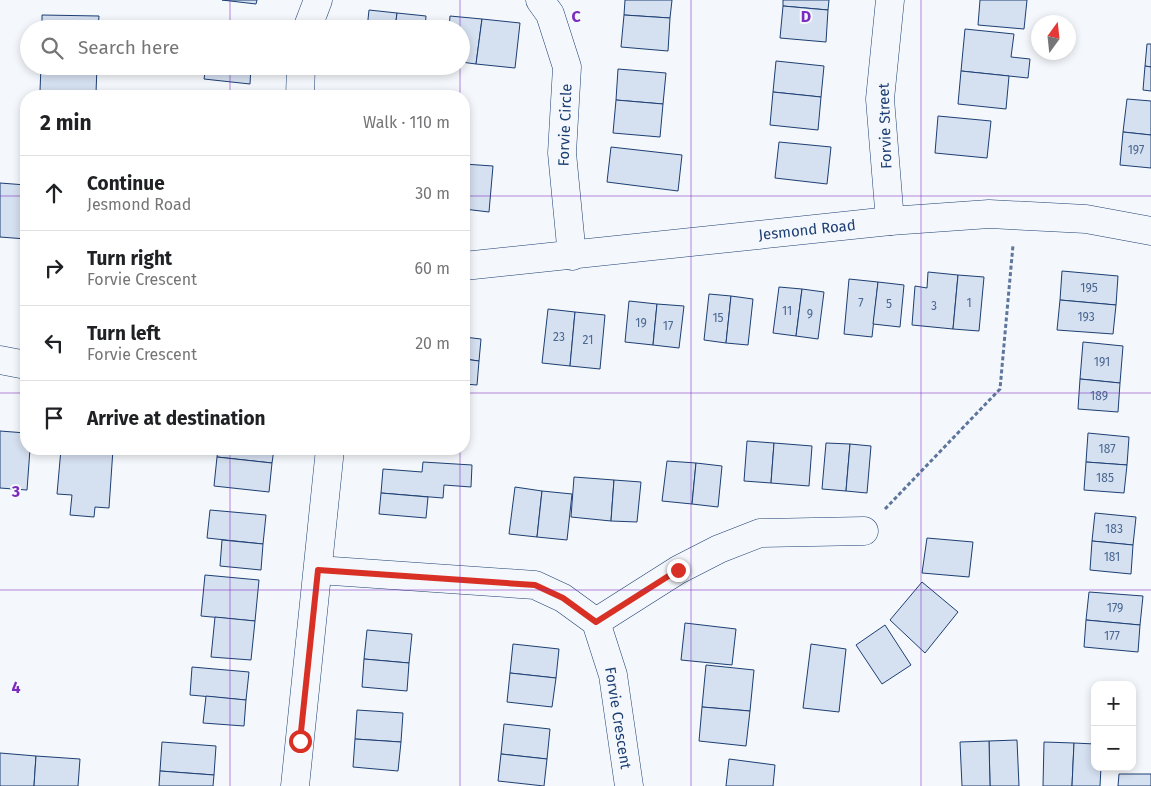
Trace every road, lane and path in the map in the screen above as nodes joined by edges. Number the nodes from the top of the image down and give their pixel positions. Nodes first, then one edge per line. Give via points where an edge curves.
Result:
1 (318, 0) edge
2 (540, 0) edge
3 (890, 0) edge
4 (310, 20) edge
5 (301, 75) edge
6 (300, 90) edge
7 (1015, 215) junction
8 (890, 222) junction
9 (1151, 231) edge
10 (572, 256) junction
11 (470, 265) edge
12 (0, 360) edge
13 (20, 364) edge
14 (329, 455) edge
15 (864, 531) joint
16 (318, 570) junction
17 (596, 622) junction
18 (295, 786) edge
19 (629, 786) edge

1 - 4 street
2 - 10 street, Forvie Circle via 550,14 568,67 562,153
3 - 8 street, Forvie Street via 880,99
5 - 6 street
7 - 8 street, Jesmond Road
7 - 9 street, Jesmond Road via 1086,219
7 - 15 path via 1000,389
8 - 10 street, Jesmond Road
10 - 11 street, Jesmond Road
12 - 13 street
14 - 16 street
15 - 17 street via 760,533 678,570
16 - 17 street via 535,585 563,598
16 - 18 street
17 - 19 street, Forvie Crescent via 613,675

